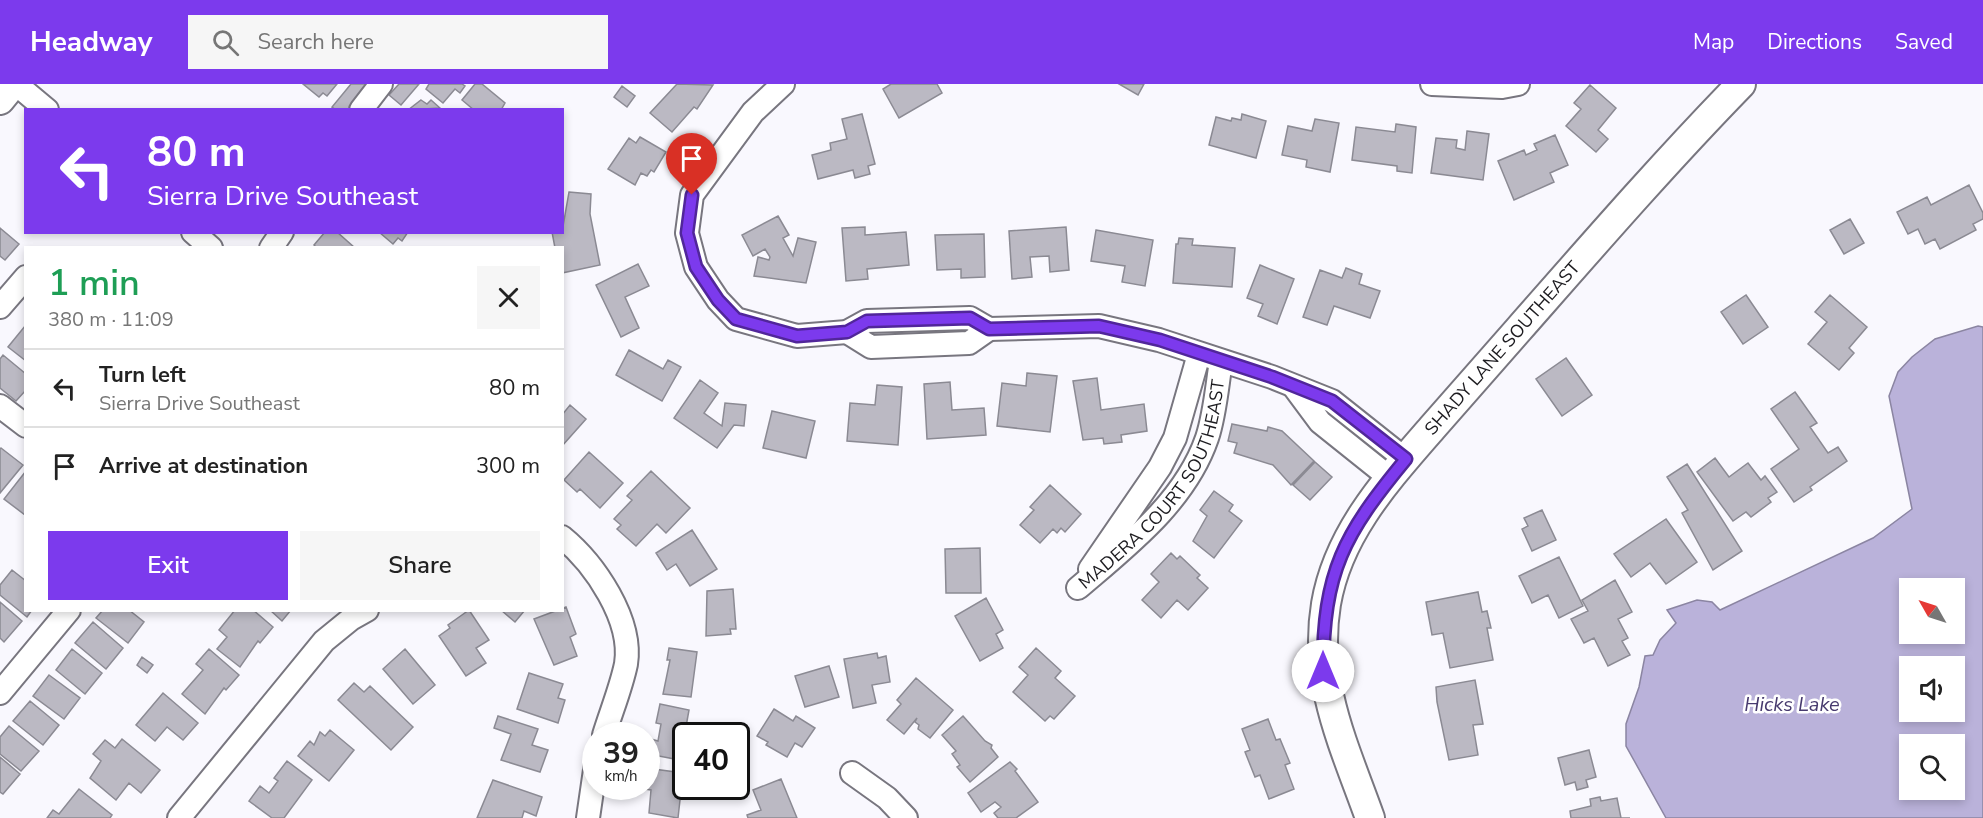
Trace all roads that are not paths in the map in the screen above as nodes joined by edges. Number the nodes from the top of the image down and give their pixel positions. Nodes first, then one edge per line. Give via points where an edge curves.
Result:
1 (15, 84) edge
2 (381, 84) edge
3 (783, 84) edge
4 (1432, 84) edge
5 (1518, 84) edge
6 (1741, 84) edge
7 (0, 100) edge
8 (45, 108) edge
9 (363, 108) edge
10 (195, 234) edge
11 (209, 246) edge
12 (24, 278) edge
13 (0, 307) edge
14 (1199, 354) junction
15 (1221, 361) junction
16 (0, 406) edge
17 (24, 424) edge
18 (1398, 468) junction
19 (564, 539) edge
20 (67, 612) edge
21 (363, 612) edge
22 (0, 693) edge
23 (608, 722) edge
24 (852, 773) dead end
25 (591, 800) edge
26 (179, 818) edge
27 (588, 818) edge
28 (906, 818) edge
29 (1370, 818) edge

1 - 7 street
1 - 8 street
2 - 9 street
3 - 14 street via 753,112 692,195 687,233 696,267 736,319 797,336 847,332 871,347 969,343 989,329 1099,326
4 - 5 street
6 - 18 street, SHADY LANE SOUTHEAST via 1653,175
10 - 11 street
12 - 13 street
14 - 15 street
14 - 15 street, MADERA COURT SOUTHEAST via 1175,438 1160,467 1078,588 1162,513 1188,476 1208,438
15 - 18 street via 1294,387 1320,422
16 - 17 street
18 - 29 street, SHADY LANE SOUTHEAST via 1361,515 1334,571 1323,638 1328,700
19 - 23 street via 598,575 618,613 626,665
20 - 22 street
21 - 26 street via 324,641
24 - 28 street via 887,798
25 - 27 street

